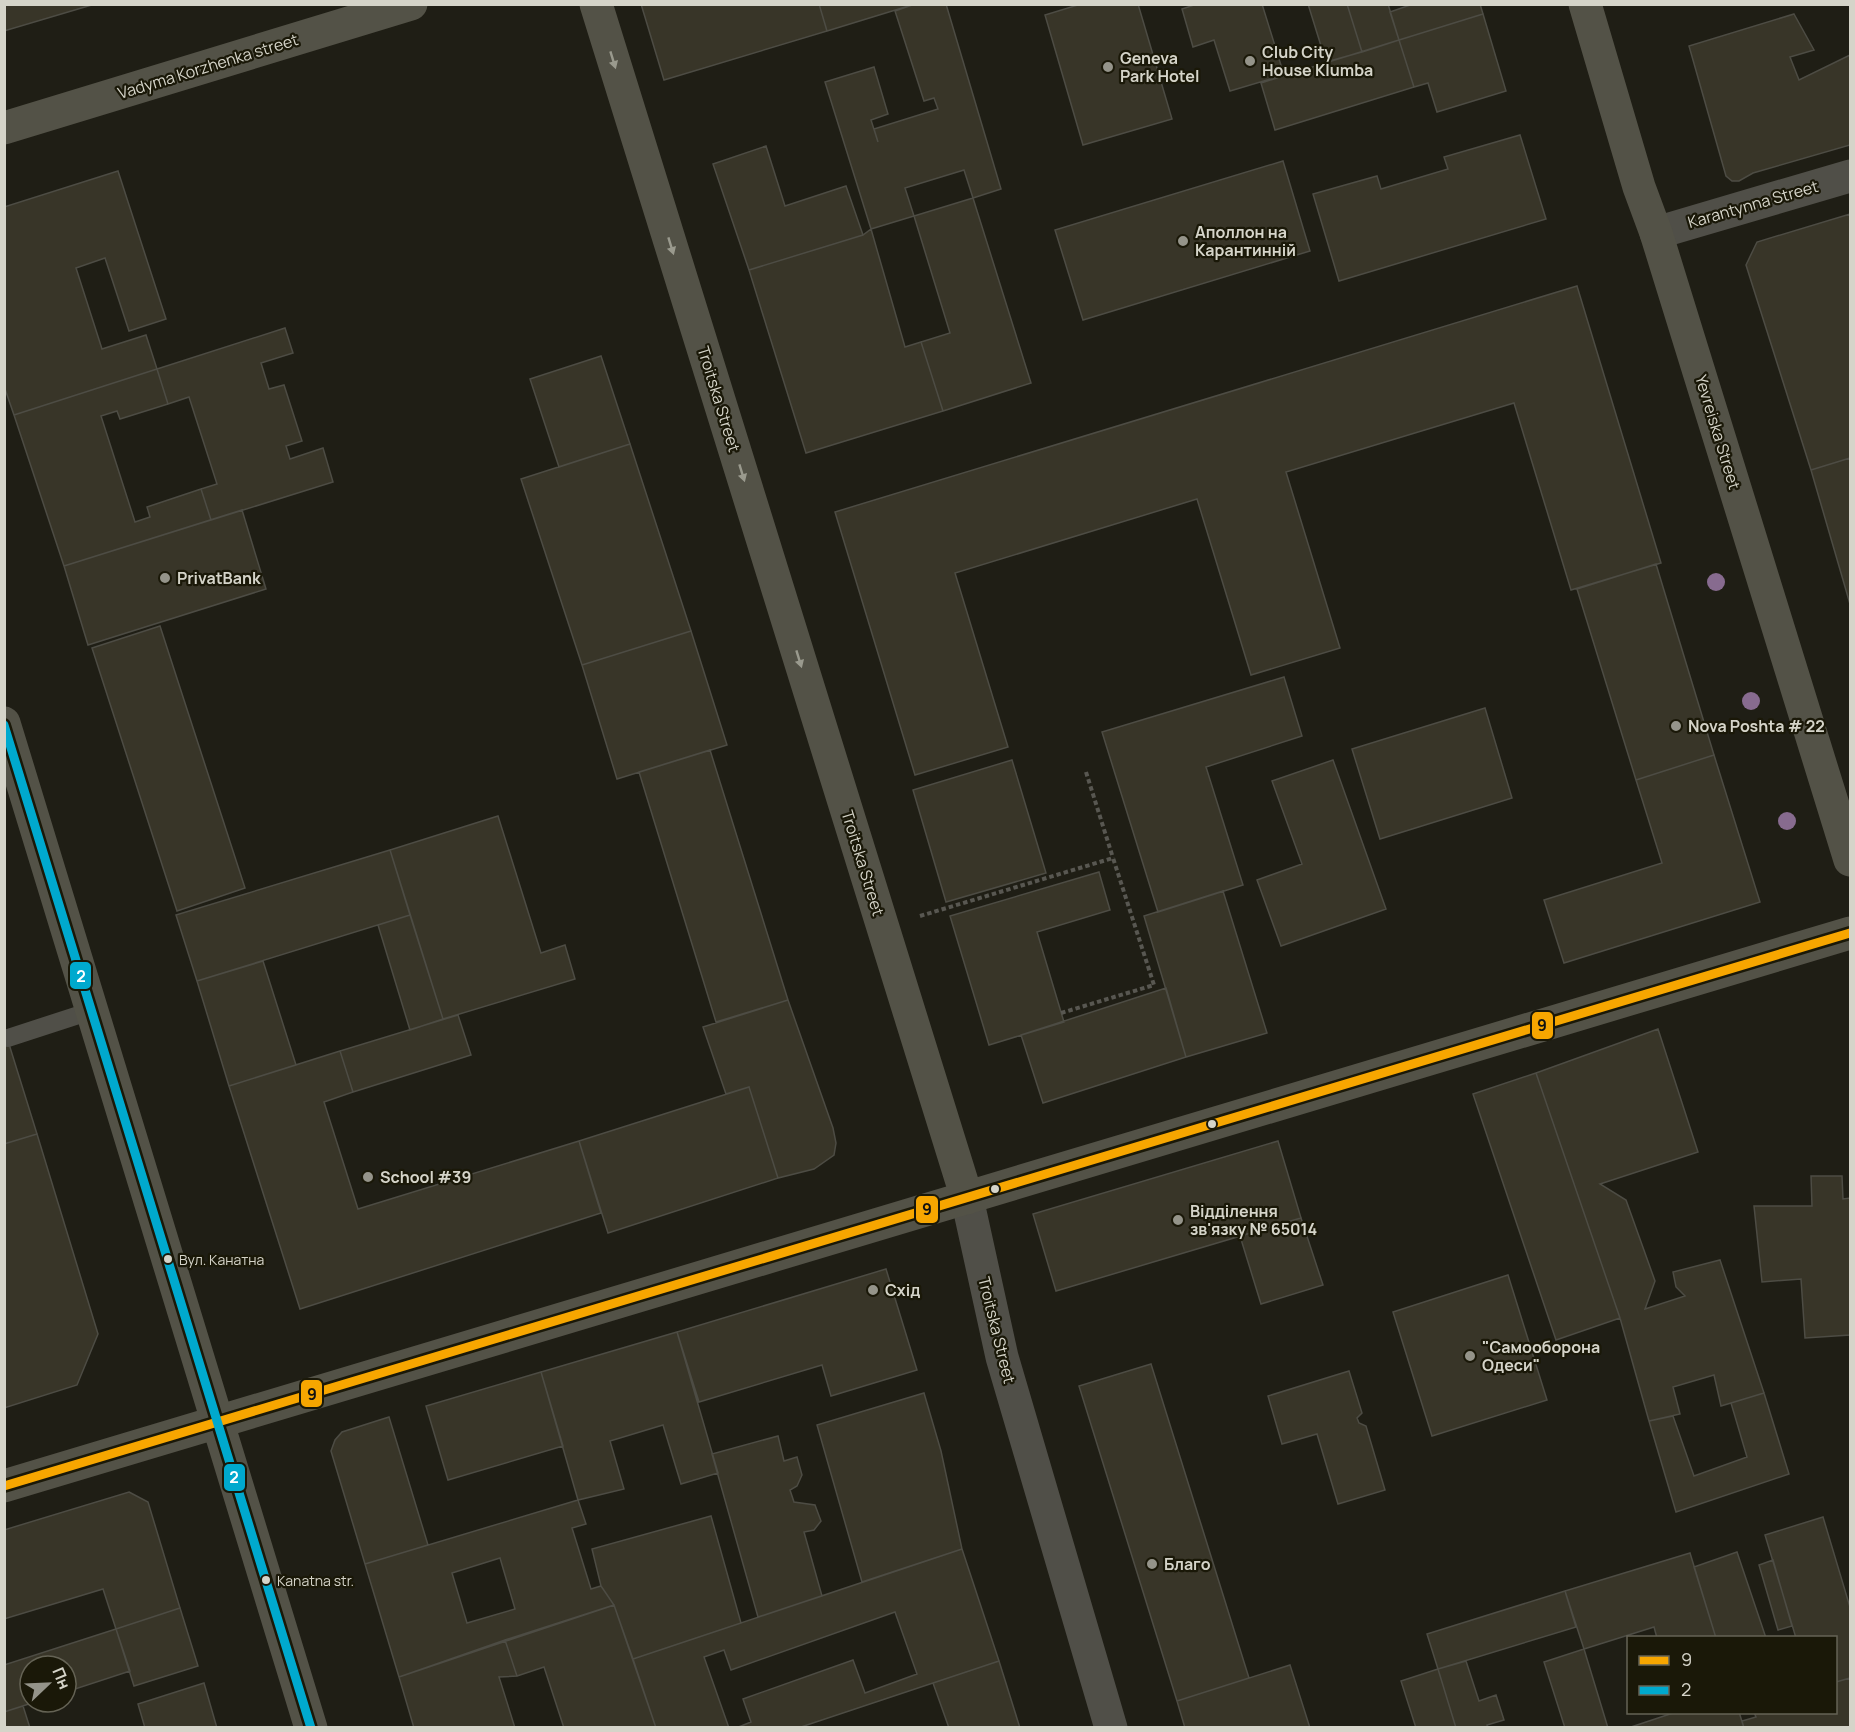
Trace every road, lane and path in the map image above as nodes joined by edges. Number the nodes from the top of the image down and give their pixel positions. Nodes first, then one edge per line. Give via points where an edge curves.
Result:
1 (411, 4) edge
2 (596, 4) edge
3 (1585, 4) edge
4 (4, 128) edge
5 (1851, 176) edge
6 (1656, 233) junction
7 (4, 723) edge
8 (1086, 772) dead end
9 (1113, 858) junction
10 (1851, 860) edge
11 (920, 916) dead end
12 (1851, 933) edge
13 (91, 1011) junction
14 (1061, 1013) dead end
15 (8, 1038) dead end
16 (967, 1198) junction
17 (218, 1422) junction
18 (4, 1486) edge
19 (311, 1728) edge
20 (1111, 1728) edge

1 - 4 street, Vadyma Korzhenka street
2 -> 16 street, Troitska Street
3 - 6 street, Yevreiska Street
5 - 6 street, Karantynna Street
6 - 10 street, Yevreiska Street
7 - 13 street
8 - 9 path
9 - 11 path
9 - 14 path via 1154,985
12 - 16 street
13 - 15 lane
13 - 17 street
16 - 17 street
16 - 20 street, Troitska Street via 1002,1357
17 - 18 street
17 - 19 street

